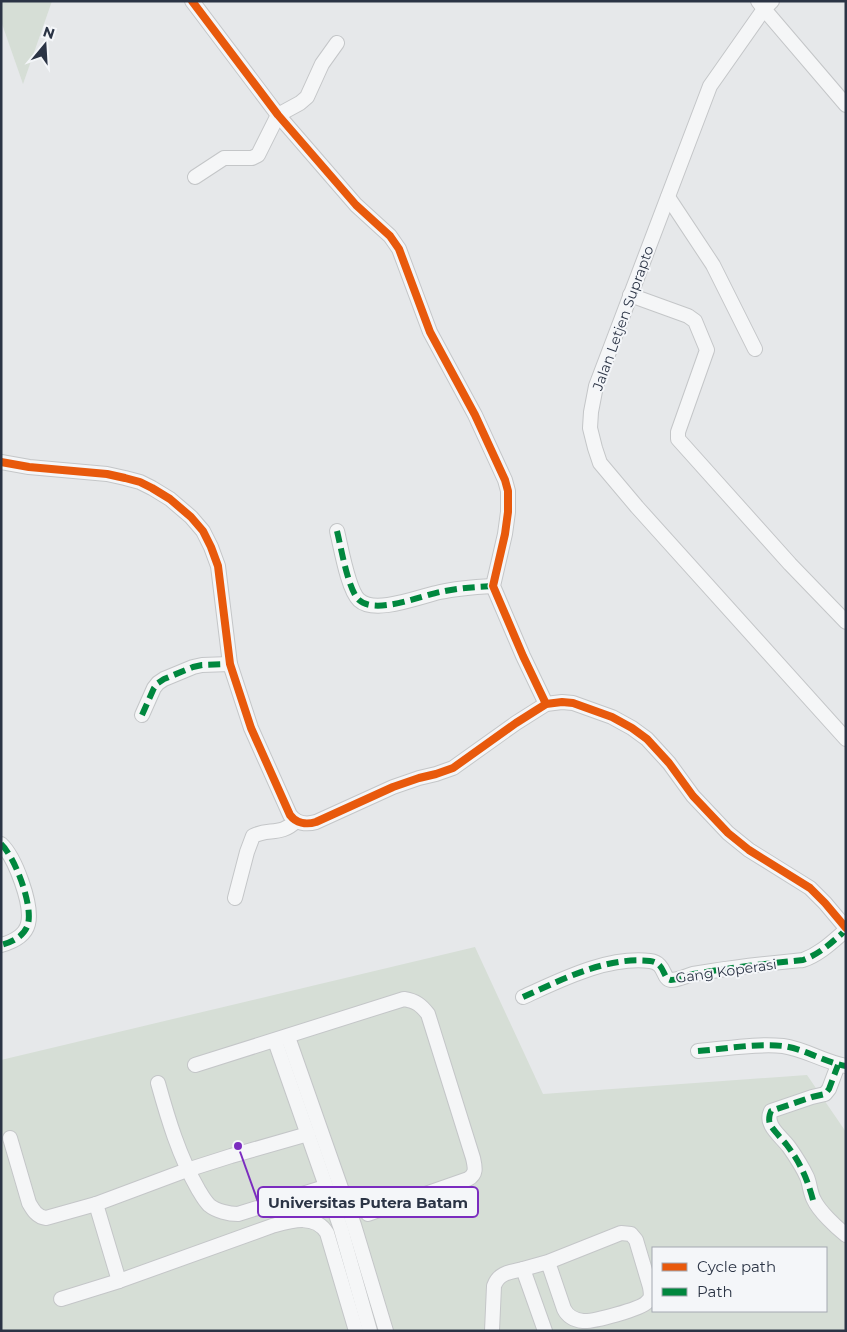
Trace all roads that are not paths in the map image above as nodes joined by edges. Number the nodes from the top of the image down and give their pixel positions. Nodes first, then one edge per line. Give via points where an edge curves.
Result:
1 (192, 1) edge
2 (765, 4) edge
3 (337, 43) dead end
4 (846, 105) edge
5 (278, 115) junction
6 (195, 177) dead end
7 (668, 197) junction
8 (630, 296) junction
9 (755, 348) dead end
10 (1, 462) edge
11 (337, 531) dead end
12 (493, 586) junction
13 (846, 622) edge
14 (230, 664) junction
15 (546, 704) junction
16 (142, 715) dead end
17 (846, 739) edge
18 (296, 821) junction
19 (1, 844) edge
20 (235, 898) dead end
21 (846, 929) edge
22 (1, 945) edge
23 (523, 997) dead end
24 (282, 1039) junction
25 (698, 1051) dead end
26 (196, 1065) dead end
27 (842, 1066) edge
28 (158, 1083) dead end
29 (308, 1134) junction
30 (10, 1138) dead end
31 (188, 1170) junction
32 (325, 1187) junction
33 (96, 1204) junction
34 (368, 1214) dead end
35 (347, 1227) junction
36 (846, 1235) edge
37 (548, 1262) junction
38 (524, 1269) junction
39 (118, 1281) junction
40 (61, 1299) dead end
41 (376, 1299) junction
42 (362, 1303) junction
43 (384, 1324) edge
44 (369, 1326) edge
45 (356, 1331) edge
46 (492, 1331) edge
47 (545, 1331) edge

1 - 5 street
2 - 4 street
2 - 7 street, Jalan Letjen Suprapto via 710,86
3 - 5 street via 322,64 307,96
5 - 6 street via 258,155 224,158
5 - 12 street via 356,205 400,249 430,332 506,480 508,512
7 - 8 street, Jalan Letjen Suprapto
7 - 9 street via 713,266
8 - 13 street via 695,321 707,350 678,440
8 - 17 street, Jalan Letjen Suprapto via 592,403 590,428 600,463
10 - 14 street via 107,474 140,482 184,511 203,531 218,566
11 - 12 street via 352,589 365,604 397,604 441,592
12 - 15 street
14 - 16 street via 193,667 164,679 154,688
14 - 18 street via 251,728 290,815
15 - 18 street via 454,768 393,787 316,822
15 - 21 street via 573,703 632,728 669,763 693,796 728,833 810,888
18 - 20 street via 288,828 254,836
19 - 22 street via 12,858 29,912 28,925 23,933
21 - 23 street, Gang Koperasi via 821,951 803,960 725,969 672,980 654,961 618,962 578,973
24 - 26 street
24 - 29 street
24 - 34 street via 404,999 422,1005 428,1014 475,1172 468,1179
24 - 35 street
25 - 27 street via 784,1046
27 - 36 street via 825,1094 771,1111 769,1116 770,1124 800,1163 814,1200
28 - 31 street
29 - 31 street
29 - 32 street
30 - 33 street via 29,1203 40,1216 46,1218
31 - 32 street via 210,1206 233,1214
31 - 33 street
32 - 35 street
33 - 39 street
35 - 41 street
35 - 42 street
37 - 37 street via 621,1232 631,1234 636,1240 650,1287 650,1299 638,1308 602,1318 574,1319 564,1309
37 - 38 street
38 - 46 street via 504,1274 496,1281
38 - 47 street
39 - 40 street
39 - 45 street via 272,1226 295,1220 309,1221 324,1227 327,1233
41 - 42 street
41 - 43 street
42 - 44 street
43 - 44 street

